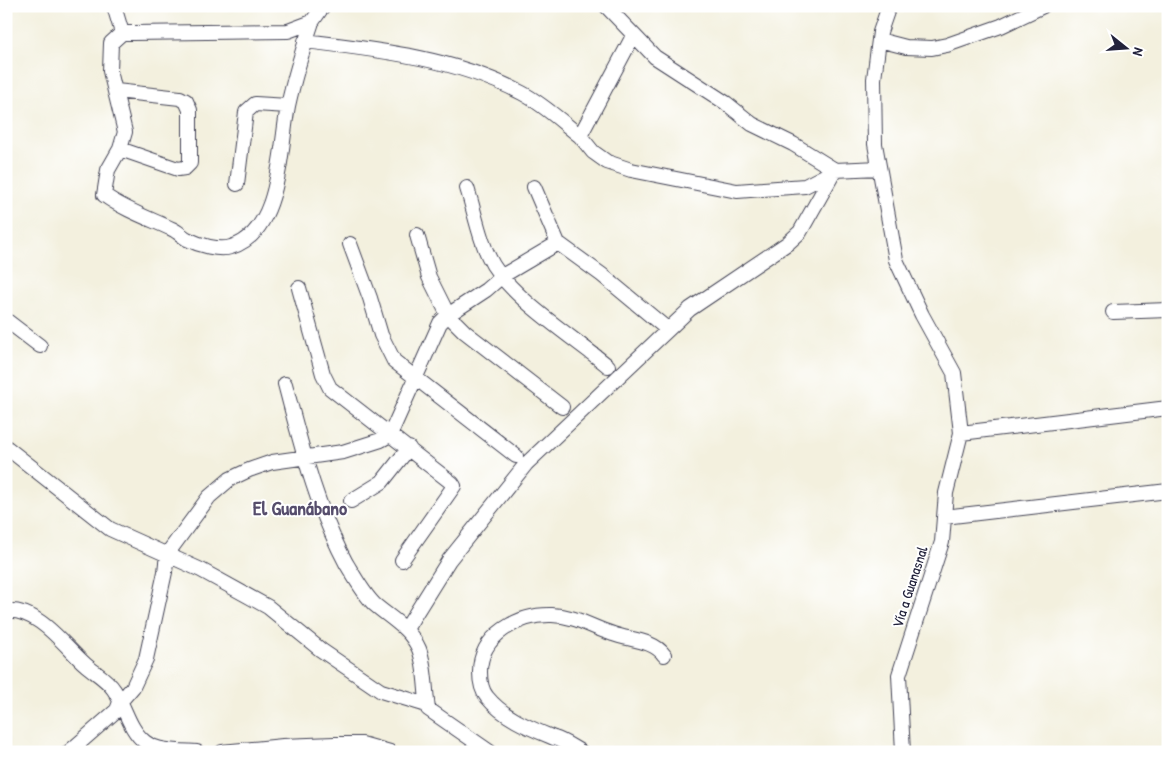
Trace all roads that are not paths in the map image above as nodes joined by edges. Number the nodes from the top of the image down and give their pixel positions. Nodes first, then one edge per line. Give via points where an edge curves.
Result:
1 (114, 6) edge
2 (323, 6) edge
3 (606, 6) edge
4 (889, 6) edge
5 (1043, 6) edge
6 (312, 22) junction
7 (122, 33) junction
8 (633, 36) junction
9 (879, 40) junction
10 (306, 41) junction
11 (116, 91) junction
12 (288, 106) junction
13 (580, 136) junction
14 (120, 150) junction
15 (879, 168) junction
16 (835, 170) junction
17 (237, 184) dead end
18 (534, 187) dead end
19 (467, 188) dead end
20 (417, 236) dead end
21 (558, 243) junction
22 (350, 244) dead end
23 (502, 276) junction
24 (299, 288) dead end
25 (1168, 310) edge
26 (1113, 312) dead end
27 (448, 315) junction
28 (6, 320) edge
29 (668, 329) junction
30 (40, 346) dead end
31 (608, 366) dead end
32 (415, 376) junction
33 (285, 384) dead end
34 (562, 407) dead end
35 (1168, 408) edge
36 (961, 433) junction
37 (390, 434) junction
38 (6, 447) edge
39 (409, 448) junction
40 (516, 456) dead end
41 (305, 458) junction
42 (1168, 491) edge
43 (351, 501) dead end
44 (944, 517) junction
45 (167, 554) junction
46 (402, 560) dead end
47 (6, 611) edge
48 (406, 629) junction
49 (664, 655) dead end
50 (120, 702) junction
51 (427, 705) junction
52 (69, 752) edge
53 (197, 752) edge
54 (222, 752) edge
55 (390, 752) edge
56 (490, 752) edge
57 (581, 752) edge
58 (903, 752) edge

1 - 7 street
2 - 6 street
3 - 8 street
4 - 9 street
5 - 9 street via 1001,26 948,45 906,47
6 - 7 street via 288,31 261,33
6 - 10 street
7 - 11 street via 111,43 110,50 110,71
8 - 13 street
8 - 16 street via 655,57 726,103 752,124
9 - 15 street via 874,79 875,144
10 - 12 street
10 - 13 street via 418,56 489,77 541,104
11 - 14 street via 125,132
11 - 14 street via 180,98 186,101 190,110 190,163 185,168 178,169
12 - 14 street via 270,208 258,227 230,248 207,246 188,239 138,216 104,194 108,170
12 - 17 street via 255,104 246,112
13 - 16 street via 593,152 607,162 631,170 737,191 805,186
15 - 16 street
15 - 36 street via 896,260 954,373
16 - 29 street via 800,232 690,309
18 - 21 street
19 - 23 street via 488,255
20 - 27 street via 429,277
21 - 23 street
21 - 29 street
22 - 32 street via 388,352 394,361
23 - 27 street
23 - 31 street via 528,302
24 - 37 street via 322,374 330,388
25 - 26 street
27 - 32 street via 440,323
27 - 34 street via 465,332
28 - 30 street
29 - 48 street via 526,464 449,560
32 - 37 street
32 - 40 street
33 - 41 street
35 - 36 street
36 - 44 street, Vía a Guanasnal via 946,493
37 - 39 street
37 - 41 street via 369,444
38 - 45 street via 110,529
39 - 43 street via 382,482
39 - 46 street via 454,486
41 - 45 street via 272,462 230,479 210,497
41 - 48 street via 323,512 346,563 373,603
42 - 44 street
44 - 58 street, Vía a Guanasnal via 942,542 899,675
45 - 50 street via 146,659 134,687
45 - 51 street via 268,607 381,691
47 - 50 street via 22,612 59,637 73,654 114,689
48 - 51 street via 420,651
49 - 57 street via 653,645 613,634 583,620 559,615 519,621 492,639 480,669 481,684 488,698 524,726
50 - 52 street via 111,716
50 - 53 street via 144,742 156,747
51 - 56 street via 428,709
54 - 55 street via 282,746 362,744

